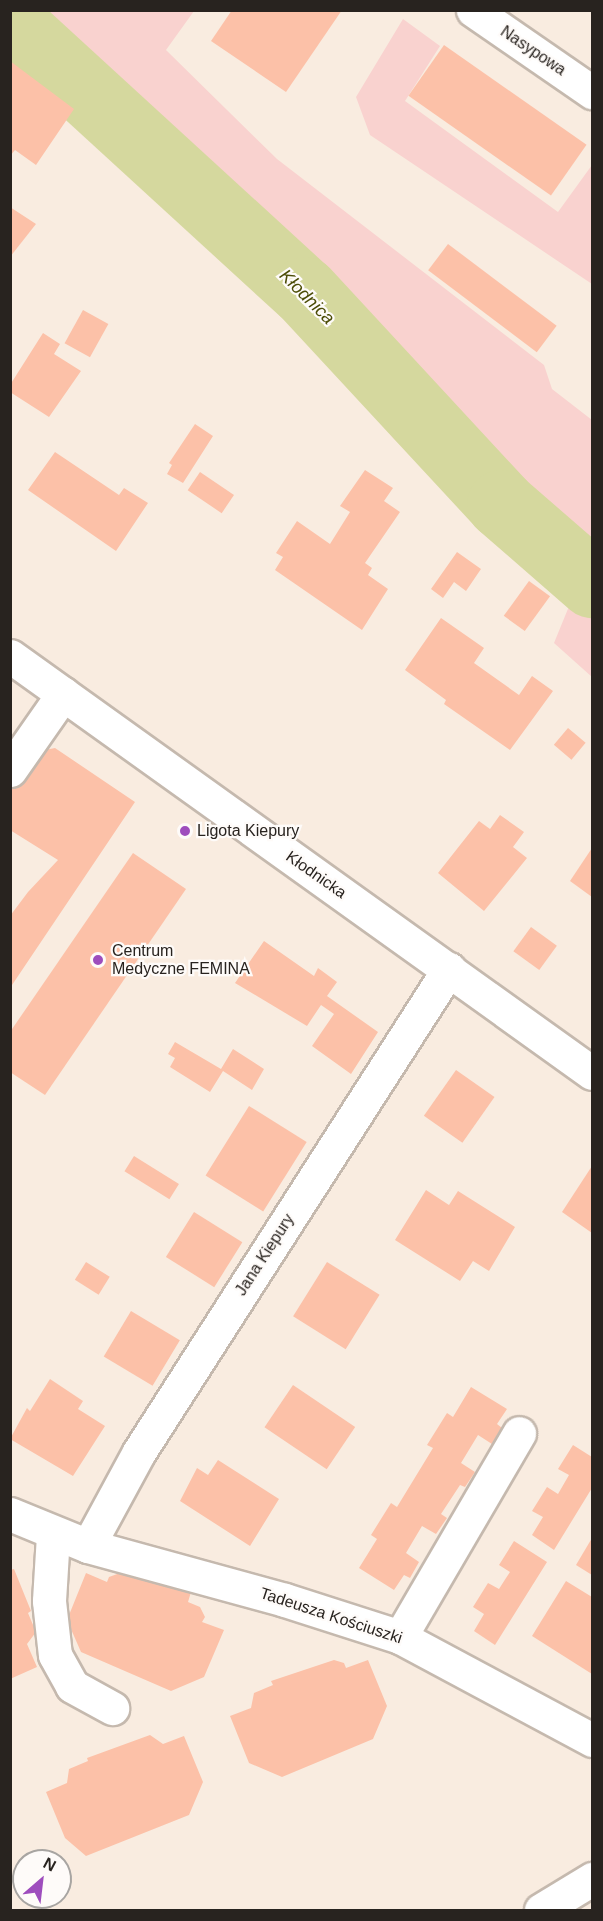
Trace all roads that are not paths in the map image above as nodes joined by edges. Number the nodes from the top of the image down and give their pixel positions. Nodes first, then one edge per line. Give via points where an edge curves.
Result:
1 (473, 10) edge
2 (592, 92) edge
3 (10, 656) edge
4 (63, 694) junction
5 (10, 770) edge
6 (449, 969) junction
7 (592, 1073) edge
8 (519, 1433) dead end
9 (10, 1514) edge
10 (54, 1535) junction
11 (88, 1546) junction
12 (400, 1637) junction
13 (112, 1708) dead end
14 (592, 1740) edge
15 (592, 1879) edge
16 (541, 1911) edge

1 - 2 street, Nasypowa
3 - 4 street, Kłodnicka
4 - 5 street
4 - 6 street, Kłodnicka
6 - 7 street, Kłodnicka
6 - 11 street, Jana Kiepury via 139,1452
8 - 12 street
9 - 10 street, Tadeusza Kościuszki
10 - 11 street, Tadeusza Kościuszki
10 - 13 street via 50,1601 55,1655 72,1686
11 - 12 street, Tadeusza Kościuszki via 285,1600
12 - 14 street, Tadeusza Kościuszki
15 - 16 street

